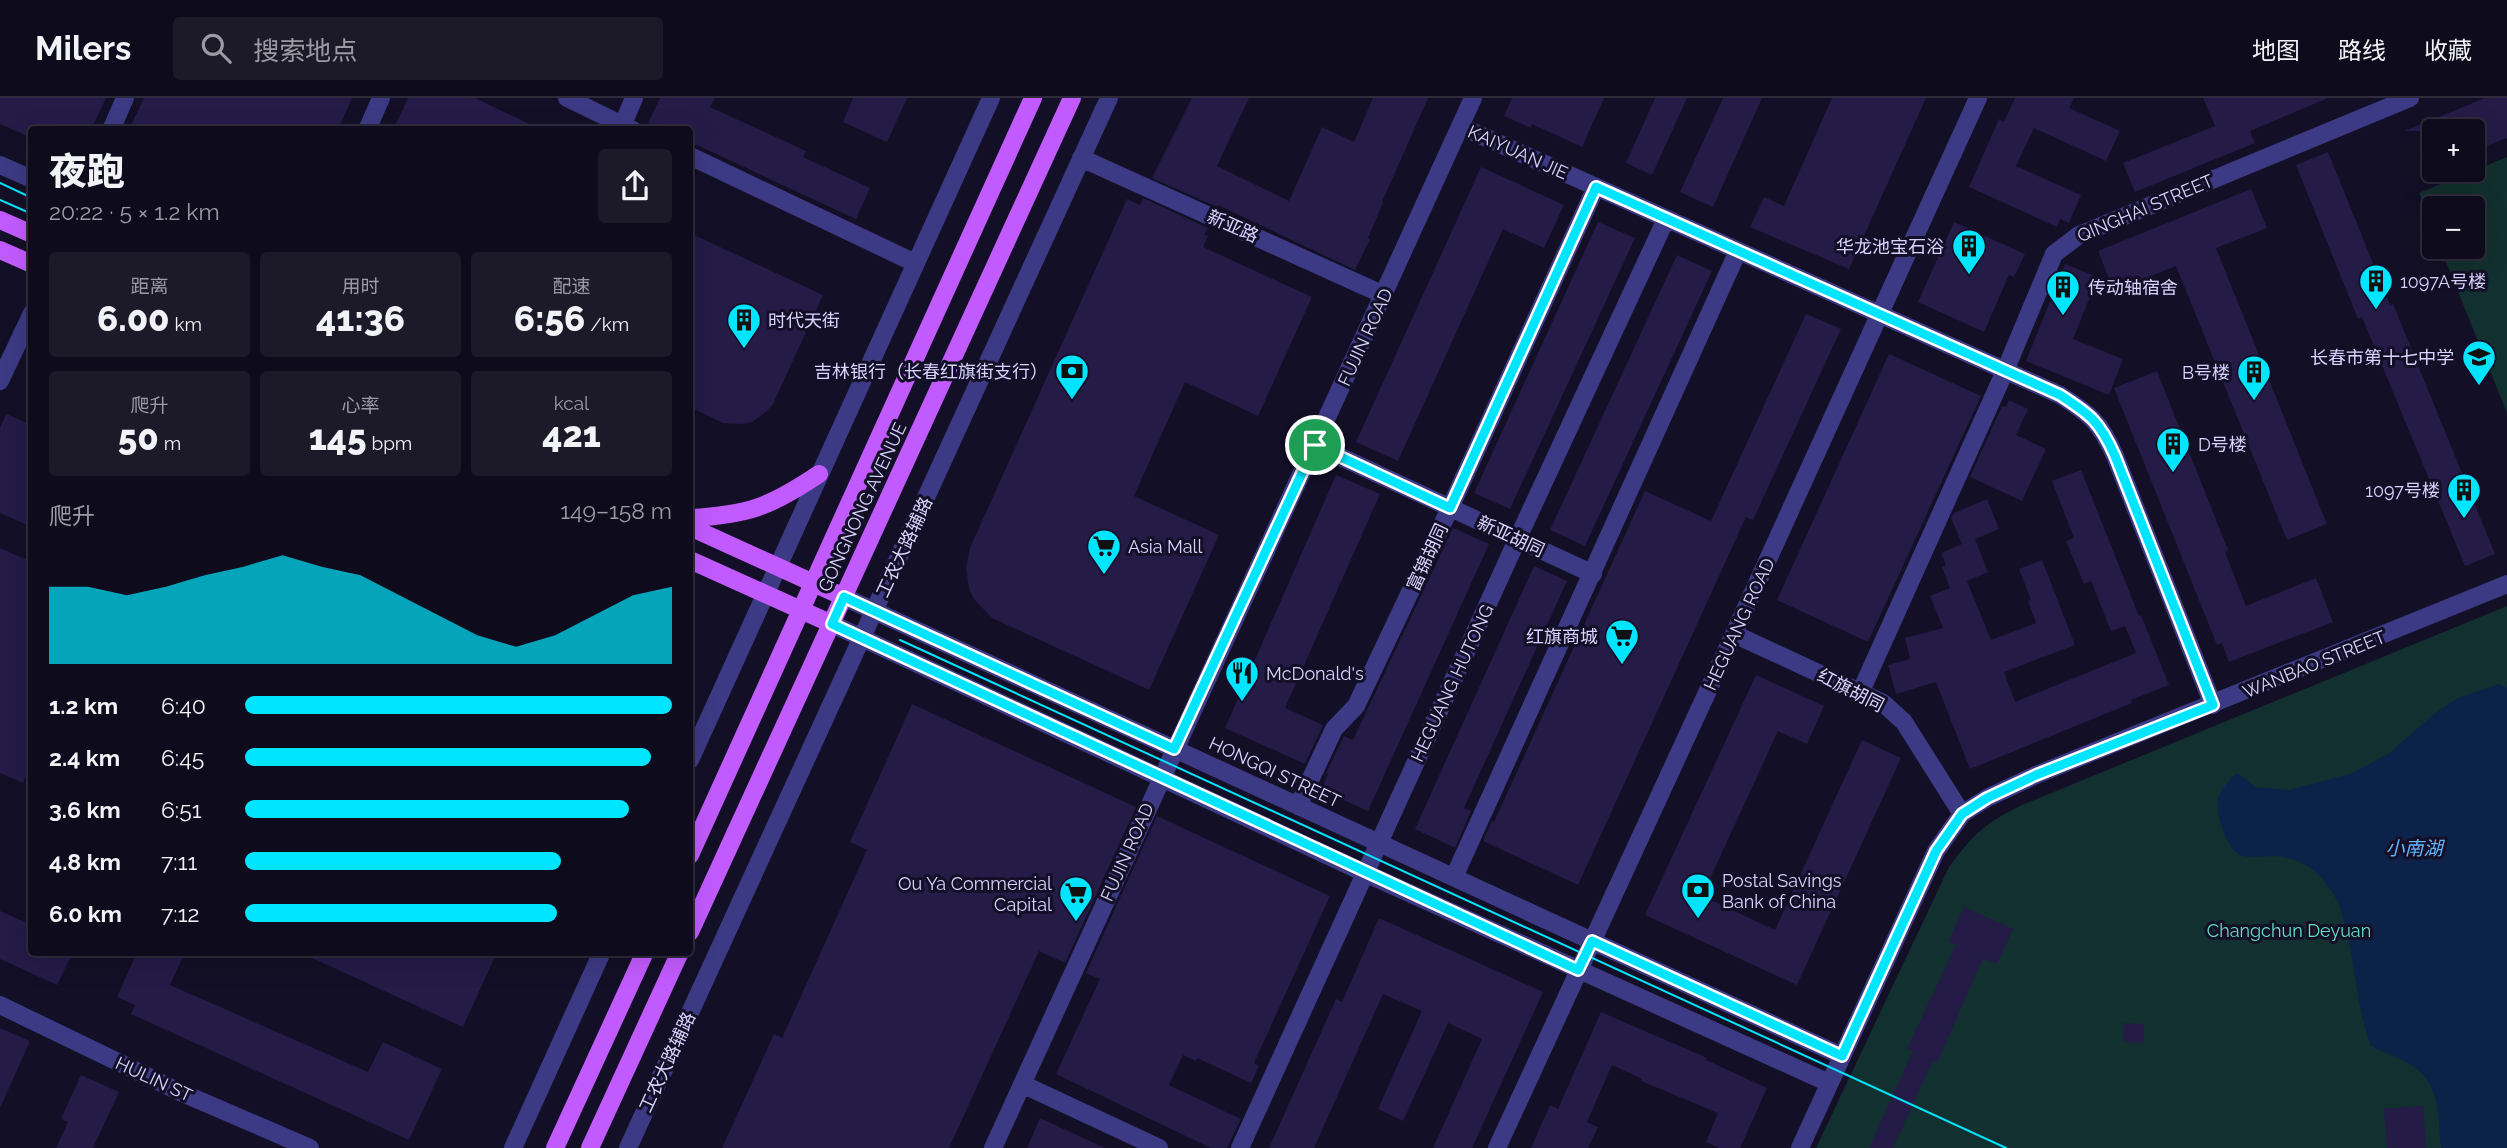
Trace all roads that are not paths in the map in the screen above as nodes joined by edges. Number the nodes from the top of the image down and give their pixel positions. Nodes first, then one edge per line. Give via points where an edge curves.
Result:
1 (125, 98) edge
2 (381, 98) edge
3 (567, 98) edge
4 (635, 98) edge
5 (991, 98) edge
6 (1033, 98) edge
7 (1072, 98) edge
8 (1109, 98) edge
9 (1473, 98) edge
10 (1978, 98) edge
11 (2410, 98) edge
12 (113, 126) edge
13 (369, 126) edge
14 (626, 126) edge
15 (628, 126) edge
16 (1460, 126) junction
17 (693, 157) edge
18 (1081, 158) junction
19 (0, 164) edge
20 (28, 177) edge
21 (1596, 187) junction
22 (1666, 219) junction
23 (0, 220) edge
24 (28, 232) edge
25 (0, 250) edge
26 (1738, 251) junction
27 (28, 262) edge
28 (915, 263) junction
29 (1384, 295) junction
30 (1880, 315) junction
31 (28, 322) edge
32 (2005, 371) junction
33 (0, 381) edge
34 (1315, 445) junction
35 (819, 474) junction
36 (1450, 508) junction
37 (693, 518) edge
38 (693, 528) edge
39 (1517, 540) junction
40 (693, 561) edge
41 (778, 567) junction
42 (1592, 574) junction
43 (814, 583) junction
44 (2507, 584) edge
45 (765, 594) junction
46 (844, 597) junction
47 (801, 611) junction
48 (874, 611) junction
49 (832, 624) junction
50 (1734, 634) junction
51 (862, 638) junction
52 (1861, 691) junction
53 (2213, 705) junction
54 (1174, 749) junction
55 (693, 753) edge
56 (1161, 778) junction
57 (1298, 806) junction
58 (1962, 814) junction
59 (1379, 843) junction
60 (693, 848) edge
61 (1365, 873) junction
62 (1454, 877) junction
63 (693, 925) edge
64 (1592, 941) junction
65 (600, 956) edge
66 (643, 956) edge
67 (679, 956) edge
68 (1578, 970) junction
69 (0, 1006) edge
70 (1842, 1056) junction
71 (1829, 1083) junction
72 (1022, 1084) junction
73 (310, 1148) edge
74 (513, 1148) edge
75 (555, 1148) edge
76 (590, 1148) edge
77 (628, 1148) edge
78 (993, 1148) edge
79 (1159, 1148) edge
80 (1240, 1148) edge
81 (1497, 1148) edge
82 (1800, 1148) edge

1 - 12 street
2 - 13 street
3 - 14 street
4 - 15 street
5 - 28 street
6 - 43 main road, GONGNONG AVENUE
7 - 46 main road, GONGNONG AVENUE
8 - 18 street, 工农大路辅路
9 - 16 street, FUJIN ROAD
10 - 30 street, HEGUANG ROAD
11 - 32 street, QINGHAI STREET via 2063,245 2054,254
16 - 21 street, KAIYUAN JIE
16 - 29 street, FUJIN ROAD
17 - 28 street
18 - 29 street, 新亚路
18 - 48 street, 工农大路辅路
19 - 20 street
21 - 22 street, KAIYUAN JIE
21 - 36 street, 富锦胡同
22 - 26 street, KAIYUAN JIE
22 - 39 street, HEGUANG HUTONG
23 - 24 main road
25 - 27 main road
26 - 30 street, KAIYUAN JIE
26 - 42 street
28 - 35 street
29 - 34 street, FUJIN ROAD
30 - 32 street, KAIYUAN JIE
30 - 50 street, HEGUANG ROAD
31 - 33 street
32 - 52 street, QINGHAI STREET
32 - 53 street, KAIYUAN JIE via 2060,395 2090,414 2104,432
34 - 36 street, 新亚胡同
34 - 54 street, FUJIN ROAD
35 - 37 main road via 763,507 730,516
35 - 41 street
36 - 39 street, 新亚胡同
36 - 57 street, 富锦胡同 via 1356,706 1334,729
38 - 41 main road, HONGQI STREET
39 - 42 street, 新亚胡同
39 - 59 street, HEGUANG HUTONG
40 - 45 main road
41 - 43 main road, HONGQI STREET
41 - 45 street
42 - 62 street
43 - 46 main road, HONGQI STREET
43 - 47 main road, GONGNONG AVENUE
44 - 53 street, WANBAO STREET
45 - 47 main road
45 - 55 street
46 - 48 street, HONGQI STREET
46 - 49 main road, GONGNONG AVENUE
47 - 49 main road
47 - 60 main road, GONGNONG AVENUE
48 - 51 street, 工农大路辅路
48 - 54 street, HONGQI STREET
49 - 51 street
49 - 63 main road, GONGNONG AVENUE
50 - 52 street, 红旗胡同
50 - 64 street, HEGUANG ROAD
51 - 56 street
51 - 77 street, 工农大路辅路
52 - 58 street, 红旗胡同 via 1904,722
53 - 58 street, WANBAO STREET via 2036,775
54 - 56 street, FUJIN ROAD
54 - 57 street, HONGQI STREET
56 - 61 street
56 - 72 street, FUJIN ROAD
57 - 59 street, HONGQI STREET
58 - 70 street, WANBAO STREET via 1936,851
59 - 61 street, HEGUANG HUTONG
59 - 62 street, HONGQI STREET
61 - 68 street
61 - 80 street, HEGUANG HUTONG
62 - 64 street, HONGQI STREET
64 - 68 street, HEGUANG ROAD
64 - 70 street, HONGQI STREET
65 - 74 street
66 - 75 main road
67 - 76 main road
68 - 71 street
68 - 81 street, HEGUANG ROAD
69 - 73 street, HULIN ST
70 - 71 street, WANBAO STREET
71 - 82 street, WANBAO STREET
72 - 78 street, FUJIN ROAD
72 - 79 street

